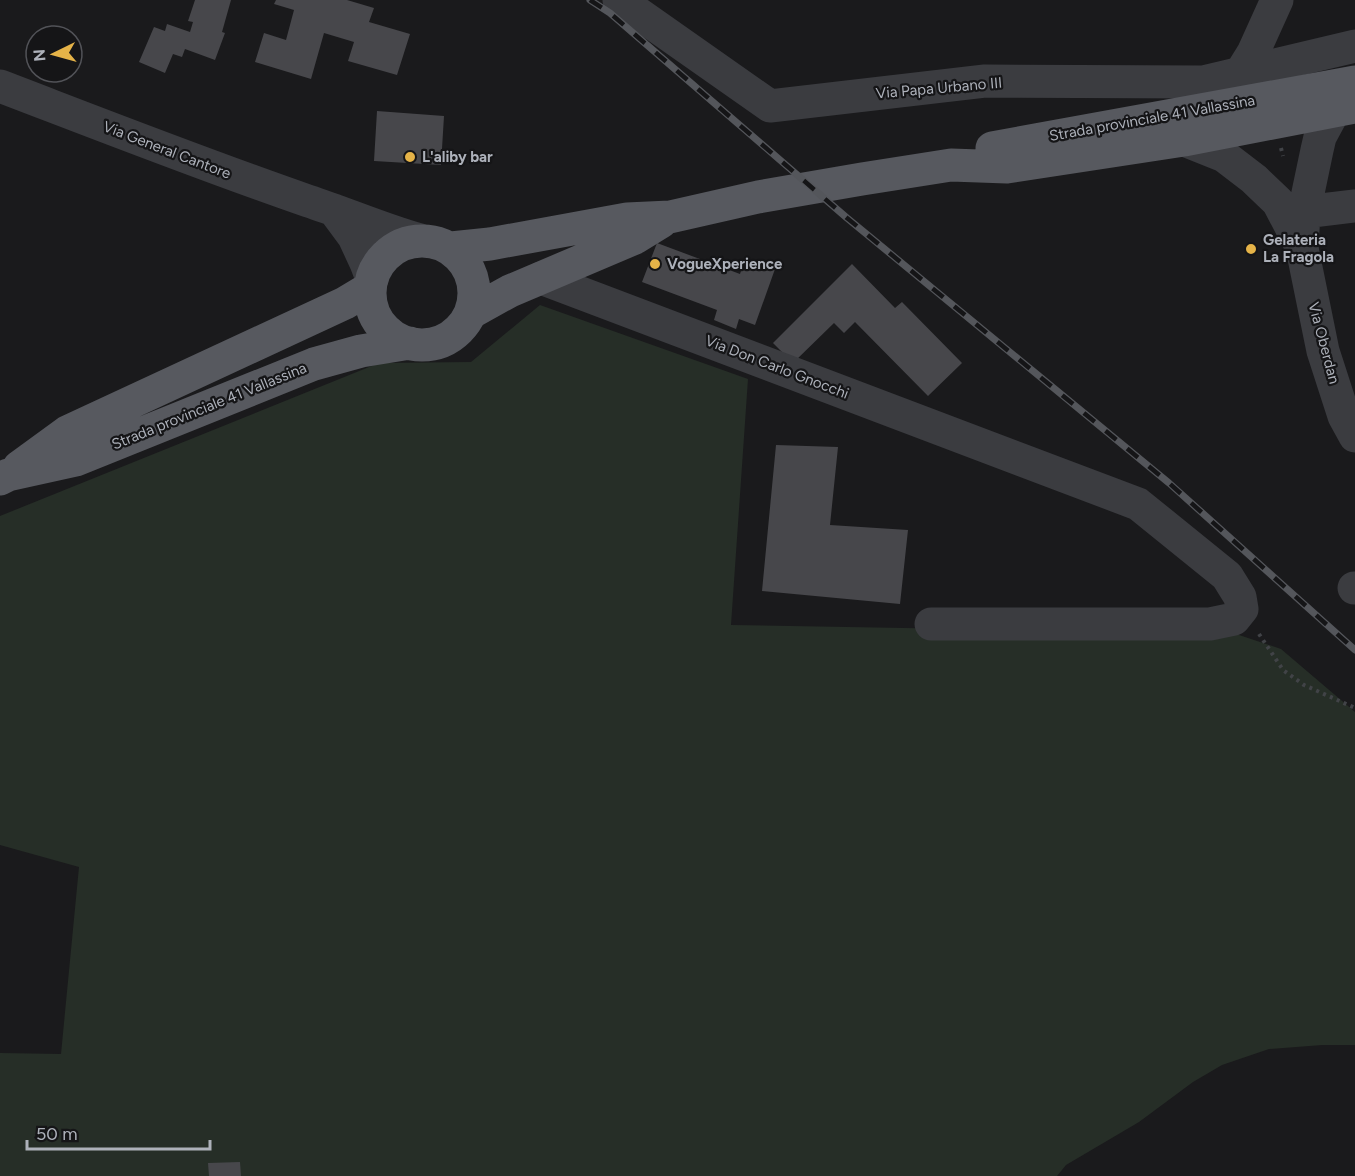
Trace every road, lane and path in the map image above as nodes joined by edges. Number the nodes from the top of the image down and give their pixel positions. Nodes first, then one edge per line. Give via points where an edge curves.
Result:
1 (619, 0) edge
2 (1279, 0) edge
3 (1355, 46) edge
4 (1294, 77) junction
5 (1355, 82) edge
6 (0, 86) edge
7 (1241, 88) junction
8 (1344, 109) edge
9 (1184, 140) junction
10 (951, 165) junction
11 (1355, 206) edge
12 (334, 210) junction
13 (1304, 212) junction
14 (670, 217) junction
15 (420, 240) junction
16 (451, 248) junction
17 (1302, 248) junction
18 (541, 278) junction
19 (371, 284) junction
20 (472, 312) junction
21 (410, 343) junction
22 (1355, 436) edge
23 (4, 477) edge
24 (1242, 609) junction
25 (931, 624) dead end
26 (1355, 708) edge

1 - 7 street, Via Papa Urbano III via 770,106 985,81 1203,82
2 - 4 street
2 - 7 street
3 - 4 street
4 - 5 main road, Strada provinciale 41 Vallassina
4 - 7 main road, Strada provinciale 41 Vallassina
6 - 12 street, Via General Cantore
7 - 10 main road, Strada provinciale 41 Vallassina via 996,147
8 - 9 main road, Strada provinciale 41 Vallassina
8 - 13 street, Via Oberdan via 1320,137
9 - 10 main road, Strada provinciale 41 Vallassina via 1007,167
9 - 17 street, Via Oberdan via 1224,156 1254,179 1278,202
10 - 14 main road, Strada provinciale 41 Vallassina via 758,197
11 - 13 street
12 - 15 street, Via General Cantore
12 - 19 street via 354,237
13 - 17 street, Via Oberdan
14 - 16 main road, Strada provinciale 41 Vallassina via 627,219
14 - 18 main road, Strada provinciale 41 Vallassina via 635,238
15 - 16 main road
15 - 19 main road via 388,252 379,262
16 - 20 main road via 468,266 475,287
17 - 22 street, Via Oberdan via 1323,351 1344,416
18 - 20 main road, Strada provinciale 41 Vallassina
18 - 24 street, Via Don Carlo Gnocchi via 1138,504 1227,576 1240,597
19 - 21 main road via 375,316 383,327
19 - 23 main road, Strada provinciale 41 Vallassina via 345,303 67,432
20 - 21 main road via 459,330 442,342
21 - 23 main road, Strada provinciale 41 Vallassina via 314,364 76,459
24 - 25 street via 1234,620 1210,624
24 - 26 path via 1283,669 1304,685

